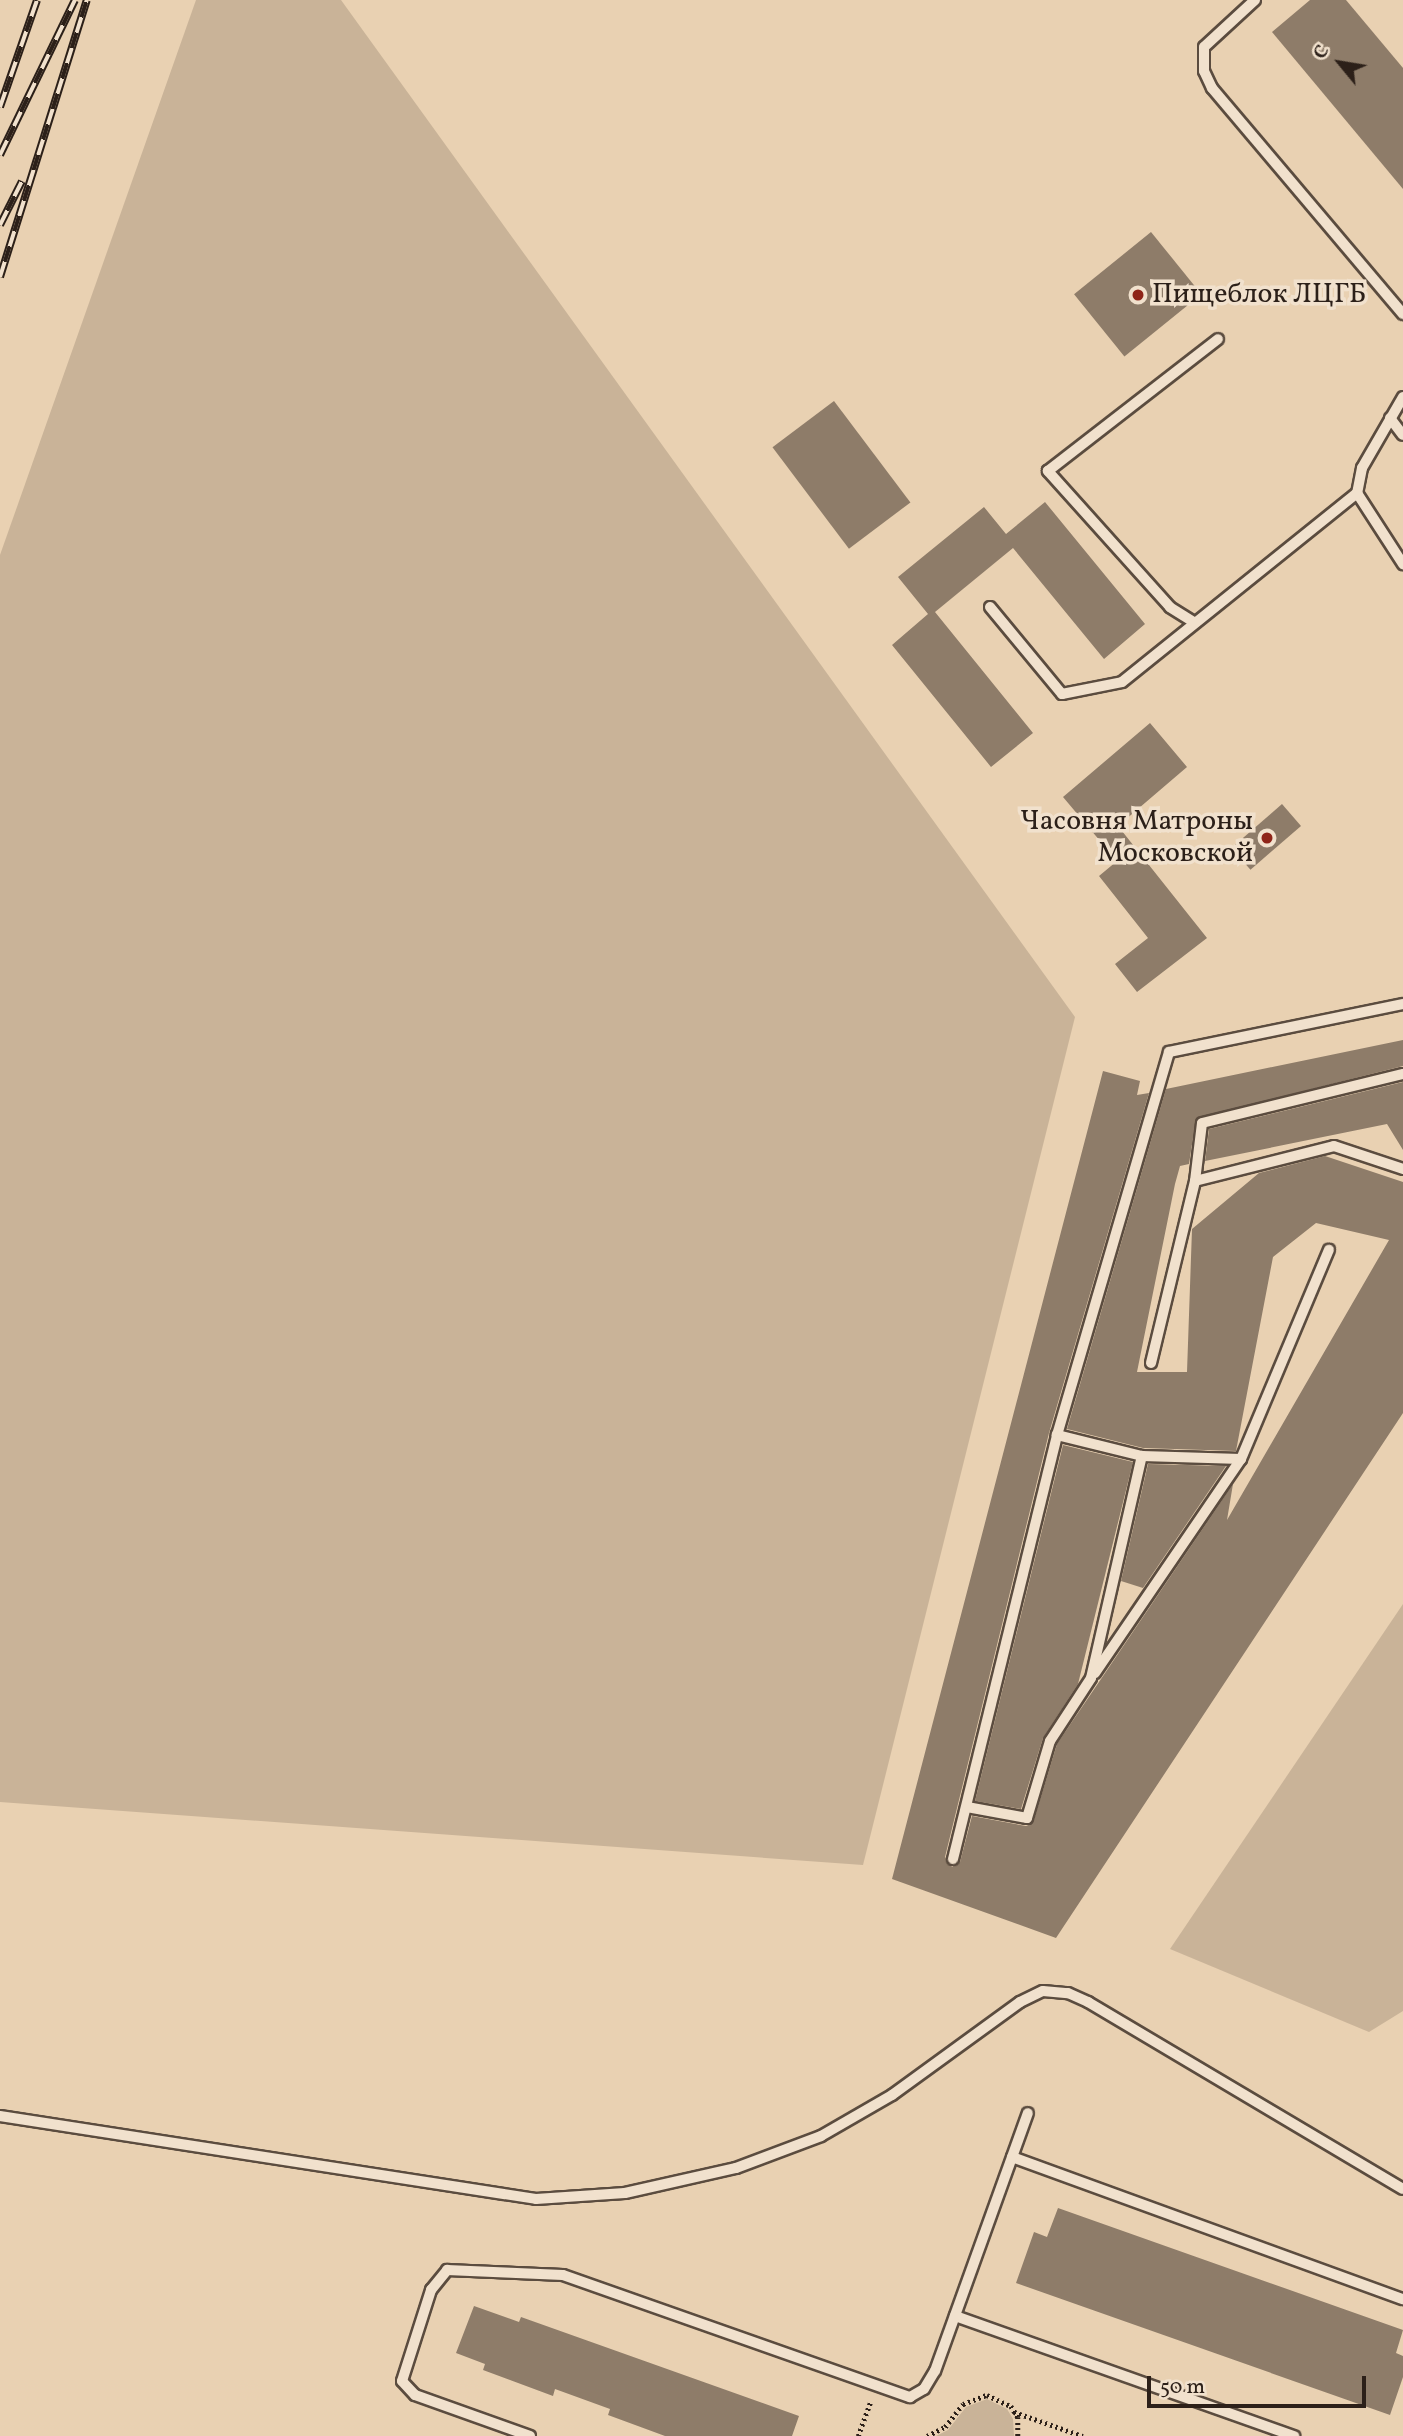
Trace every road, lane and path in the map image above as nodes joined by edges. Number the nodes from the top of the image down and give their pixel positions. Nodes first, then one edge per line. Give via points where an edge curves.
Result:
1 (1255, 0) edge
2 (1403, 314) edge
3 (1218, 339) dead end
4 (1403, 397) edge
5 (1390, 418) junction
6 (1403, 435) edge
7 (1357, 493) junction
8 (1403, 564) edge
9 (990, 607) dead end
10 (1192, 621) junction
11 (1403, 1004) edge
12 (1403, 1073) edge
13 (1403, 1169) edge
14 (1195, 1181) junction
15 (1329, 1250) dead end
16 (1151, 1363) dead end
17 (1057, 1435) junction
18 (1142, 1456) junction
19 (1241, 1459) junction
20 (1091, 1678) junction
21 (967, 1807) junction
22 (953, 1859) dead end
23 (1028, 2113) dead end
24 (0, 2116) edge
25 (1012, 2157) junction
26 (1403, 2189) edge
27 (1403, 2299) edge
28 (955, 2316) junction
29 (876, 2387) junction
30 (1014, 2412) junction
31 (530, 2436) edge
32 (858, 2436) edge
33 (927, 2436) edge
34 (1018, 2436) edge
35 (1083, 2436) edge
36 (1294, 2436) edge

1 - 2 lane via 1205,47 1208,79
3 - 10 lane via 1048,471 1170,607
4 - 5 lane
5 - 6 lane
5 - 7 lane via 1362,468
7 - 8 lane
7 - 10 lane
9 - 10 lane via 1062,694 1122,682
11 - 17 lane via 1169,1052
12 - 14 lane via 1202,1123
13 - 14 lane via 1334,1146
14 - 16 lane
15 - 19 lane
17 - 18 lane
17 - 21 lane
18 - 19 lane
18 - 20 lane
19 - 20 lane
20 - 21 lane via 1050,1741 1027,1818
21 - 22 lane
23 - 25 lane
24 - 26 lane via 537,2199 625,2193 736,2168 821,2136 892,2095 1020,2002 1043,1991 1068,1993 1088,2003
25 - 27 lane
25 - 28 lane
28 - 29 lane via 924,2389 910,2397
28 - 36 lane
29 - 31 lane via 563,2275 447,2270 431,2290 401,2381 415,2395
29 - 32 path
30 - 33 path via 1000,2398 974,2397 945,2427
30 - 34 path
30 - 35 path

